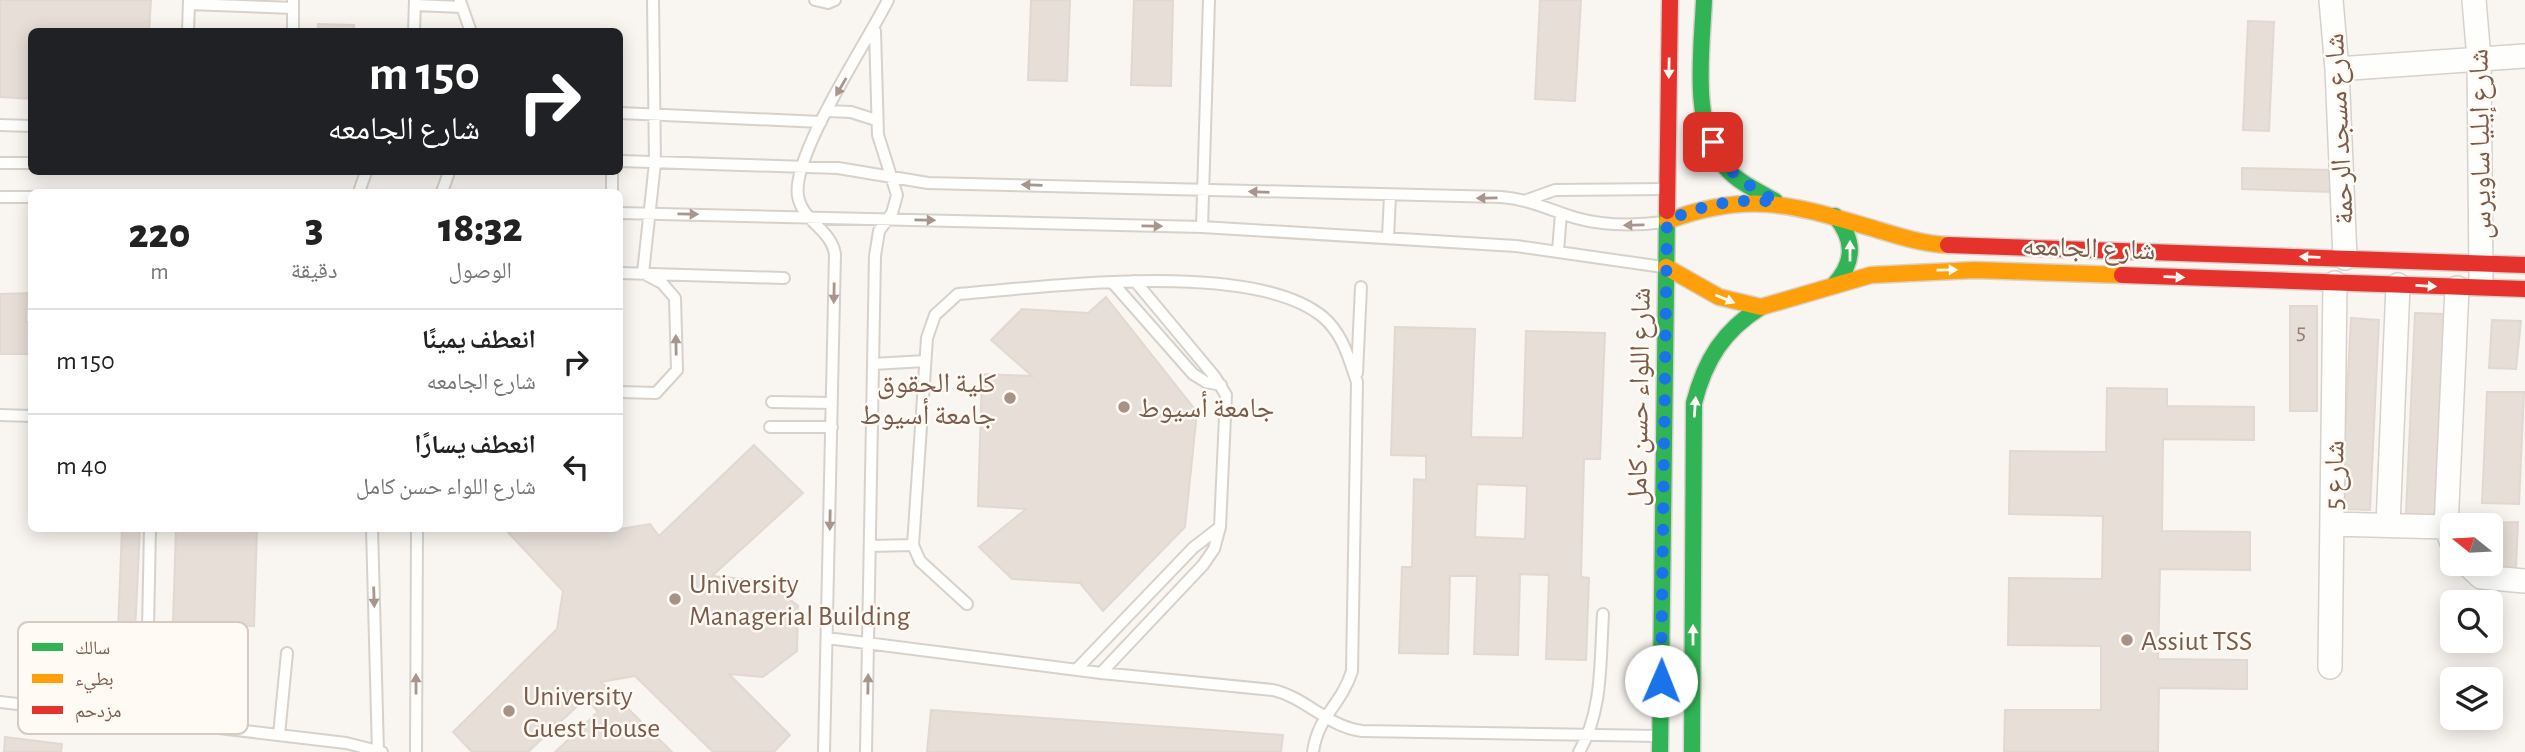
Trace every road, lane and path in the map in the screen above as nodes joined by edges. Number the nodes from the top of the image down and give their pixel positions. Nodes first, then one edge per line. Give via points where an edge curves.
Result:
1 (653, 0) edge
2 (815, 0) edge
3 (835, 0) edge
4 (888, 0) edge
5 (1209, 0) edge
6 (1670, 0) edge
7 (1704, 0) edge
8 (2331, 0) edge
9 (2474, 0) edge
10 (189, 2) edge
11 (415, 3) edge
12 (461, 3) edge
13 (293, 4) edge
14 (188, 28) edge
15 (293, 28) edge
16 (414, 28) edge
17 (470, 28) edge
18 (874, 28) junction
19 (2525, 56) edge
20 (2479, 59) junction
21 (2337, 69) junction
22 (827, 111) junction
23 (623, 113) edge
24 (654, 115) junction
25 (876, 120) junction
26 (821, 122) junction
27 (0, 125) edge
28 (28, 126) edge
29 (623, 161) edge
30 (0, 163) edge
31 (28, 163) edge
32 (655, 163) junction
33 (801, 169) junction
34 (893, 178) junction
35 (1667, 189) junction
36 (1203, 190) junction
37 (1390, 196) junction
38 (0, 197) edge
39 (28, 197) edge
40 (1527, 200) junction
41 (1777, 202) junction
42 (623, 213) edge
43 (651, 213) junction
44 (1561, 213) junction
45 (808, 216) junction
46 (1835, 216) junction
47 (886, 219) junction
48 (1667, 221) junction
49 (1202, 227) junction
50 (1388, 237) junction
51 (1558, 251) junction
52 (1906, 256) junction
53 (2345, 258) junction
54 (2481, 263) junction
55 (2525, 265) edge
56 (1666, 267) junction
57 (623, 273) edge
58 (643, 273) junction
59 (784, 278) dead end
60 (1135, 281) junction
61 (1112, 282) junction
62 (2335, 283) junction
63 (1834, 285) junction
64 (2398, 285) junction
65 (1361, 287) dead end
66 (2482, 287) junction
67 (2457, 288) junction
68 (2525, 289) edge
69 (1761, 307) junction
70 (925, 361) junction
71 (873, 364) junction
72 (1357, 382) junction
73 (1221, 385) junction
74 (623, 392) edge
75 (772, 402) dead end
76 (832, 403) junction
77 (0, 415) edge
78 (28, 416) edge
79 (770, 427) dead end
80 (832, 427) junction
81 (2450, 513) edge
82 (2332, 524) junction
83 (2388, 525) junction
84 (1220, 527) junction
85 (150, 532) edge
86 (372, 532) edge
87 (417, 532) edge
88 (2440, 534) edge
89 (913, 545) junction
90 (870, 546) junction
91 (2480, 576) edge
92 (2525, 581) edge
93 (967, 604) dead end
94 (1603, 614) dead end
95 (148, 622) edge
96 (827, 638) junction
97 (869, 644) junction
98 (287, 653) dead end
99 (2330, 667) dead end
100 (1076, 670) junction
101 (1101, 673) junction
102 (0, 702) edge
103 (18, 704) edge
104 (1322, 718) junction
105 (248, 731) edge
106 (279, 735) junction
107 (1588, 735) junction
108 (1660, 744) edge
109 (379, 752) edge
110 (416, 752) edge
111 (824, 752) edge
112 (866, 752) edge
113 (1313, 752) edge
114 (1579, 752) edge
115 (1692, 752) edge

1 - 24 lane
2 - 3 lane
4 - 18 lane
5 - 36 lane
6 -> 35 main road, شارع اللواء حسن كامل
7 - 41 main road via 1703,88 1713,142 1723,165
8 - 21 street, شارع مسجد الرحمة
9 - 20 street, شارع إيليا ساويرس
10 - 13 lane
10 - 14 lane
11 - 12 lane
11 - 16 lane
12 - 17 lane
13 - 15 lane
18 -> 22 lane
18 - 25 lane
19 - 20 street
20 - 21 street
20 - 54 street, شارع إيليا ساويرس
21 - 53 street, شارع مسجد الرحمة
22 - 25 lane
22 - 26 lane
23 - 24 lane
24 - 26 lane
24 - 32 lane
25 - 34 lane
26 - 33 lane
27 - 28 lane
29 - 32 lane
30 - 31 lane
32 - 33 lane
32 - 43 lane
33 - 34 lane via 857,170
33 - 45 lane via 798,194
36 -> 34 lane via 928,183
34 - 47 lane via 897,195
35 - 40 lane via 1555,190
35 - 48 main road, شارع اللواء حسن كامل
37 -> 36 lane
36 - 49 lane
40 -> 37 lane
37 - 50 lane
38 - 39 lane
40 - 44 lane
41 - 46 main road, شارع الجامعه
41 - 48 main road, شارع الجامعه via 1731,201 1687,211
42 - 43 lane
43 -> 45 lane
43 - 58 lane
48 -> 44 lane via 1622,225
44 - 51 lane
45 - 47 lane
45 -> 76 lane via 831,241 835,254
46 - 52 main road, شارع الجامعه
63 -> 46 main road via 1846,274 1852,259 1852,243
47 -> 49 lane
47 - 71 lane via 875,256
48 - 56 main road, شارع اللواء حسن كامل
49 - 50 lane
50 - 51 lane
51 - 56 lane
53 -> 52 main road, شارع الجامعه via 1939,245
52 -> 62 main road, شارع الجامعه via 1975,270
52 - 63 main road, شارع الجامعه via 1871,275
53 - 54 main road, شارع الجامعه
54 - 55 main road, شارع الجامعه
54 - 66 street, شارع إيليا ساويرس
56 -> 69 main road via 1719,297
56 - 108 main road, شارع اللواء حسن كامل
57 - 58 lane
58 - 59 lane
74 -> 58 lane via 656,393 677,370 676,298 662,283
60 - 61 lane
60 - 72 lane via 1279,292 1325,319 1340,338
60 - 73 lane
61 - 70 lane via 958,294 942,306 930,326
61 - 73 lane via 1193,374
62 - 64 main road, شارع الجامعه
62 - 82 street, شارع 5
63 - 69 main road, شارع الجامعه
64 -> 67 main road, شارع الجامعه
64 - 83 street
65 - 72 lane
66 - 67 main road, شارع الجامعه
66 - 68 main road, شارع الجامعه
67 - 81 street
115 -> 69 main road, شارع اللواء حسن كامل via 1694,403 1701,370 1716,345 1740,319
70 - 71 lane
70 - 89 lane
71 - 90 lane
72 - 104 lane via 1352,671 1342,697
73 - 84 lane via 1227,406
75 - 76 lane
76 - 80 lane
77 - 78 lane
79 - 80 lane
80 -> 96 lane
82 - 83 street
82 - 99 street, شارع 5
83 - 88 street
84 - 100 lane via 1193,548
84 - 101 lane via 1214,549 1203,565
85 - 95 lane
86 -> 109 lane
110 -> 87 lane
89 - 90 lane
89 - 93 lane via 920,561
90 - 97 lane
91 - 92 street
94 - 107 lane via 1597,701
96 - 97 lane
96 - 111 lane
97 - 100 lane
112 -> 97 lane
98 - 106 lane
100 - 101 lane
101 - 104 lane via 1273,690 1304,702
102 - 103 lane
104 - 107 lane via 1362,731
104 - 113 lane
105 - 106 lane
106 - 109 lane
107 - 108 lane
107 - 114 lane

